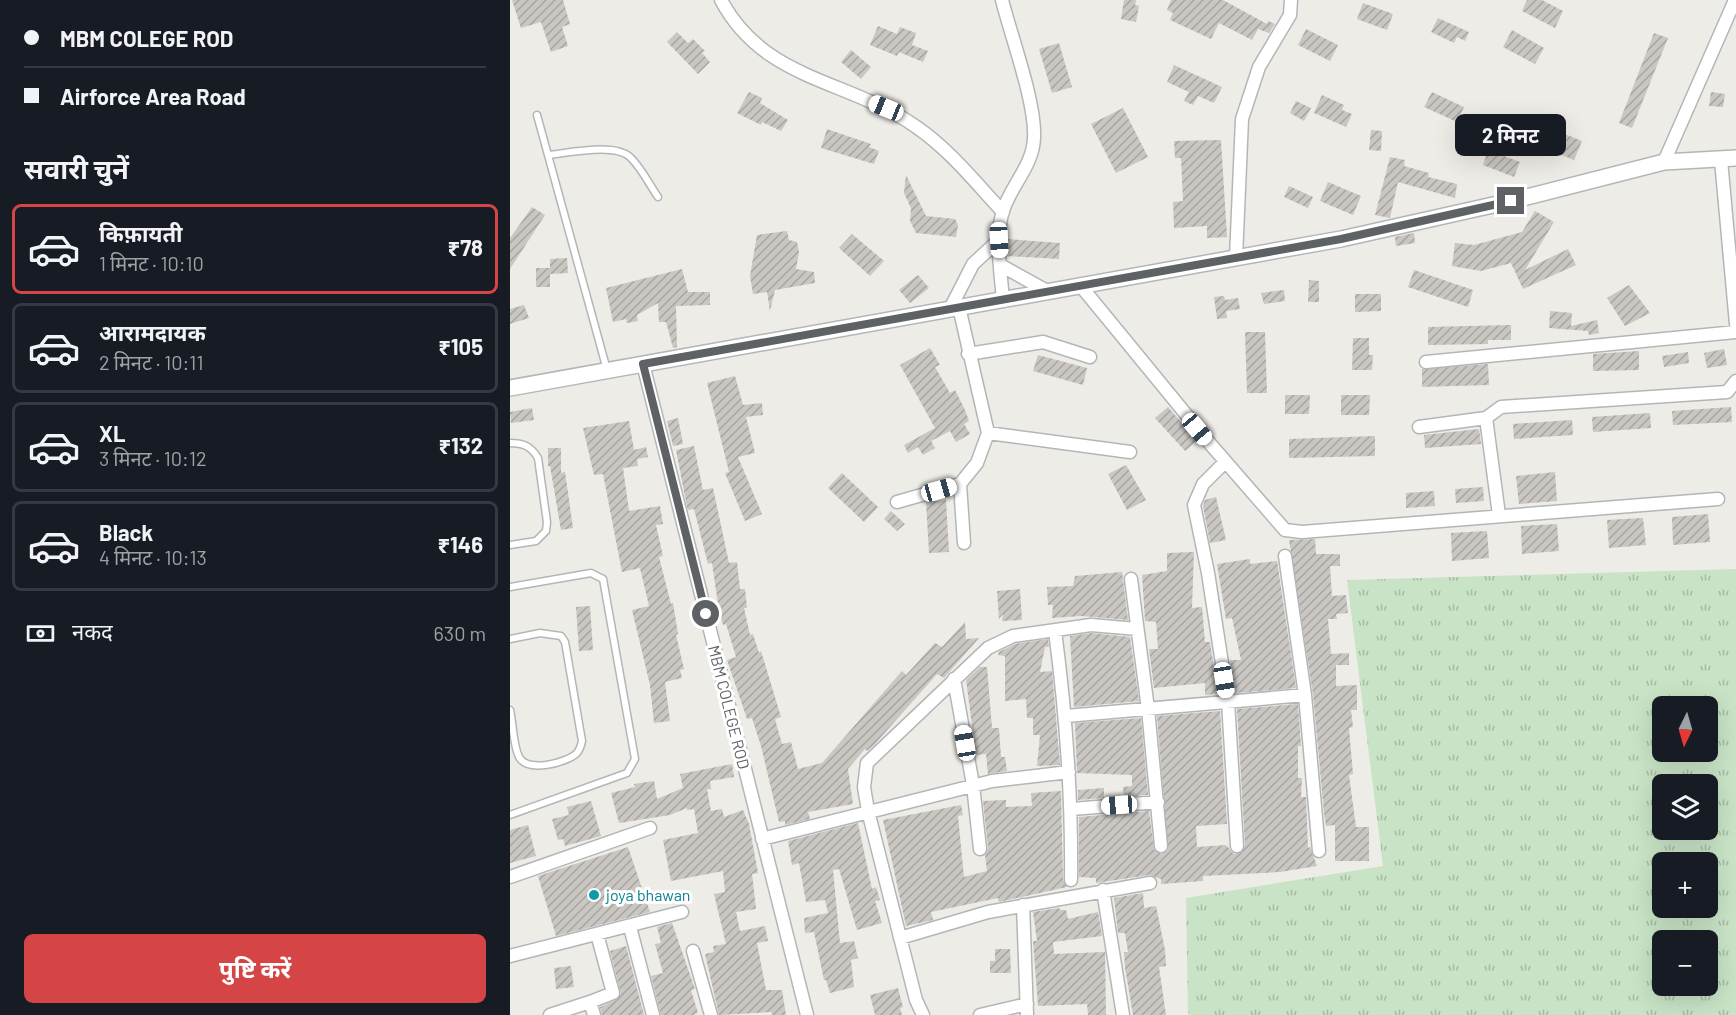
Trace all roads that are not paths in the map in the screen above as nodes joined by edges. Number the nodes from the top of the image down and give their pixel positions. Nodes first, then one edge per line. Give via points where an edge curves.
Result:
1 (721, 0) edge
2 (1002, 0) edge
3 (1292, 0) edge
4 (1735, 0) edge
5 (537, 115) dead end
6 (548, 155) junction
7 (1729, 159) edge
8 (1664, 162) junction
9 (658, 197) dead end
10 (1002, 212) junction
11 (999, 240) junction
12 (1236, 258) junction
13 (1000, 265) junction
14 (1080, 285) junction
15 (1049, 292) junction
16 (1003, 301) junction
17 (954, 308) junction
18 (1736, 324) edge
19 (1736, 332) edge
20 (968, 354) junction
21 (1090, 357) dead end
22 (1426, 362) dead end
23 (643, 364) junction
24 (608, 370) junction
25 (1736, 381) edge
26 (514, 384) edge
27 (1486, 418) junction
28 (1419, 427) dead end
29 (988, 434) junction
30 (510, 443) edge
31 (1130, 452) dead end
32 (1225, 462) junction
33 (960, 484) junction
34 (1718, 499) dead end
35 (897, 502) dead end
36 (1499, 515) junction
37 (964, 543) dead end
38 (510, 544) edge
39 (1285, 556) dead end
40 (1131, 579) dead end
41 (510, 586) edge
42 (1137, 629) junction
43 (1054, 631) junction
44 (510, 639) edge
45 (954, 679) junction
46 (1305, 695) junction
47 (1228, 702) junction
48 (1148, 709) junction
49 (510, 710) edge
50 (1066, 716) junction
51 (1069, 772) junction
52 (973, 785) junction
53 (1158, 802) junction
54 (1072, 808) junction
55 (868, 811) junction
56 (510, 815) edge
57 (650, 828) dead end
58 (762, 839) junction
59 (1161, 846) dead end
60 (1237, 846) dead end
61 (980, 849) dead end
62 (1319, 851) dead end
63 (510, 877) edge
64 (1071, 880) dead end
65 (1150, 883) dead end
66 (1103, 890) junction
67 (1023, 905) junction
68 (682, 912) dead end
69 (630, 927) junction
70 (597, 933) junction
71 (900, 938) junction
72 (693, 951) dead end
73 (510, 956) edge
74 (590, 1002) junction
75 (1027, 1009) edge
76 (550, 1015) edge
77 (594, 1015) edge
78 (653, 1015) edge
79 (711, 1015) edge
80 (807, 1015) edge
81 (923, 1015) edge
82 (980, 1015) edge
83 (1123, 1015) edge

1 - 10 street via 749,39 771,57 886,108 916,126 952,155
2 - 10 street via 1033,116 1034,138 1027,166
3 - 12 street via 1290,15 1259,67 1242,120
4 - 8 street
5 - 6 lane
6 - 9 lane via 617,150 630,156
6 - 24 lane
7 - 8 street
7 - 18 street
8 - 12 street via 1432,219
10 - 11 street
11 - 13 street
11 - 17 street via 974,264
12 - 14 street
13 - 15 street
13 - 16 street
14 - 15 street
14 - 32 street
15 - 16 street
16 - 17 street
17 - 20 street
17 - 23 street
19 - 22 street
20 - 21 street via 1043,342
20 - 29 street
23 - 24 street
23 - 58 street, MBM COLEGE ROD
24 - 26 street
25 - 27 street via 1727,392 1501,407
27 - 28 street
27 - 36 street
29 - 31 street
29 - 33 street via 977,463
30 - 38 lane via 533,449 538,458 547,522 546,531 536,541
32 - 36 street via 1285,530 1302,532
32 - 47 street via 1203,484 1194,505
33 - 35 street
33 - 37 street
34 - 36 street
39 - 46 street
40 - 42 street
41 - 56 lane via 591,573 603,579 635,759 627,773
42 - 43 street via 1090,625
42 - 48 street
43 - 45 street via 1000,640
43 - 50 street
44 - 49 lane via 552,633 565,642 582,741 580,749 575,755 540,767 525,763 519,757
45 - 52 street
45 - 55 street via 867,763 864,787
46 - 47 street
46 - 62 street
47 - 48 street
47 - 60 street
48 - 50 street
48 - 53 street
50 - 51 street
51 - 52 street
51 - 54 street
52 - 55 street
52 - 61 street
53 - 54 street
53 - 59 street
54 - 64 street
55 - 58 street
55 - 71 street
57 - 63 street
58 - 80 street, MBM COLEGE ROD
65 - 66 street
66 - 67 street
66 - 83 street
67 - 71 street
67 - 75 street
68 - 69 street
69 - 70 street
69 - 78 street
70 - 73 street
70 - 74 street via 612,993
71 - 81 street
72 - 79 street
74 - 76 street
74 - 77 street
75 - 82 street

